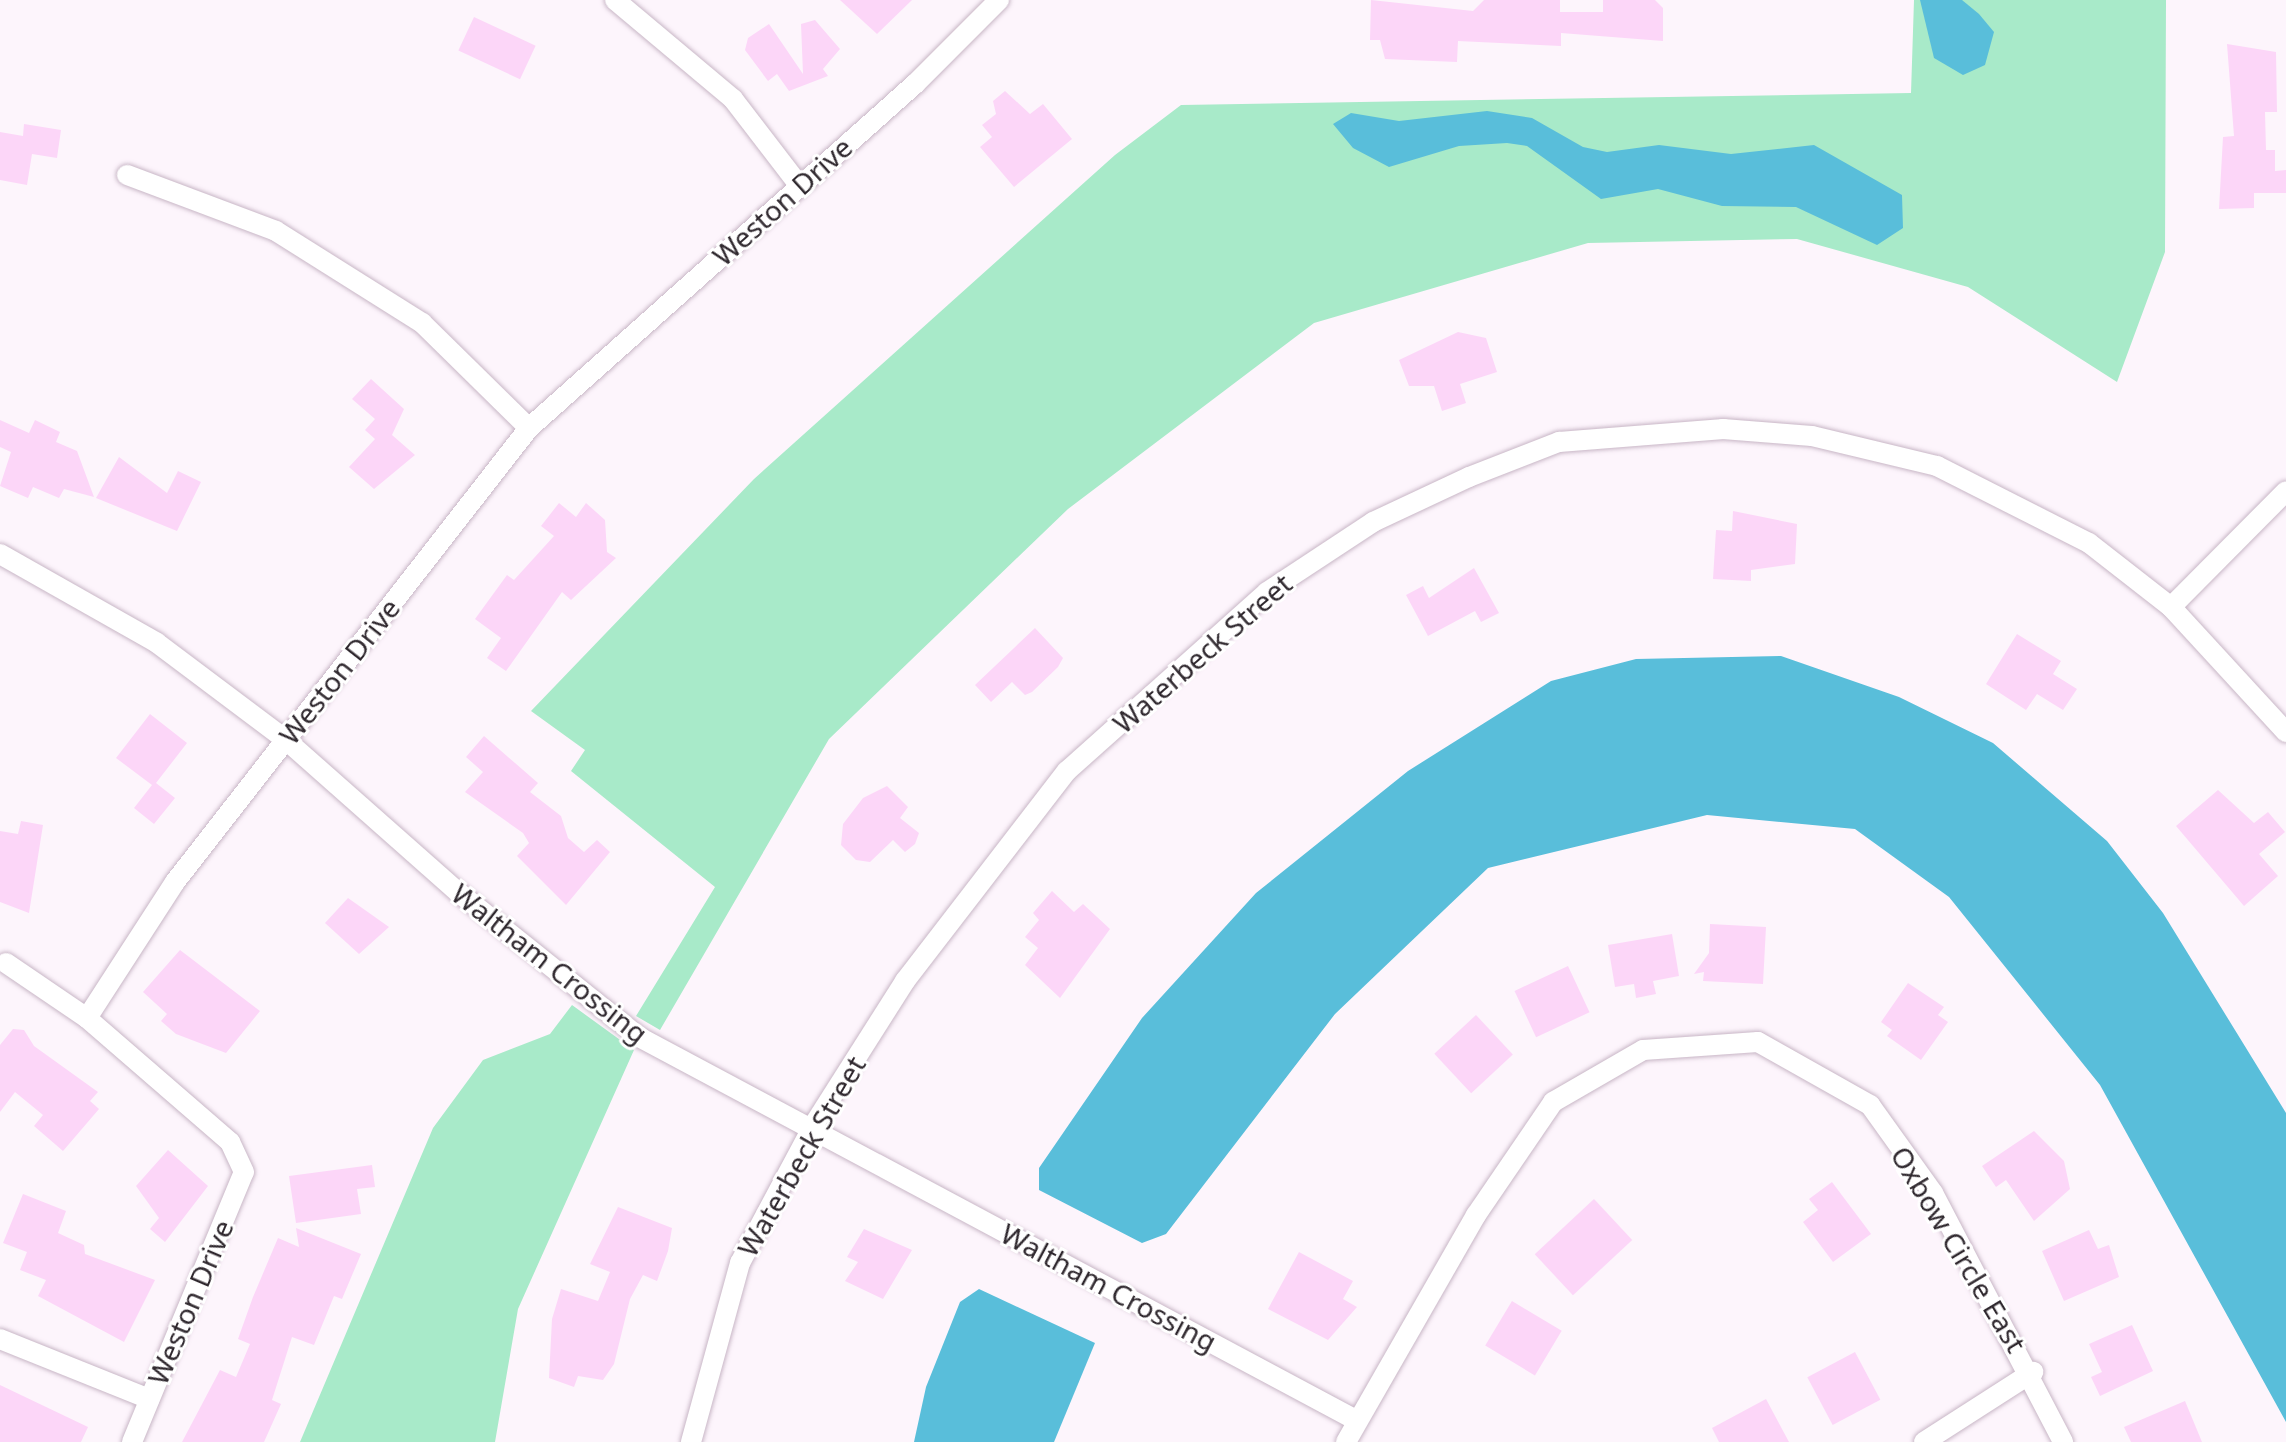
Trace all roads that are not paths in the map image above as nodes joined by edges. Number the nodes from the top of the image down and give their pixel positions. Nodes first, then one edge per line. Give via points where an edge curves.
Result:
1 (615, 0) edge
2 (999, 0) edge
3 (127, 175) dead end
4 (799, 185) junction
5 (529, 428) junction
6 (2286, 491) edge
7 (0, 554) edge
8 (2171, 607) junction
9 (2286, 732) edge
10 (286, 740) junction
11 (6, 963) dead end
12 (87, 1018) junction
13 (813, 1126) junction
14 (0, 1339) edge
15 (2033, 1372) junction
16 (149, 1399) junction
17 (1356, 1420) junction
18 (132, 1442) edge
19 (691, 1442) edge
20 (1346, 1442) edge
21 (1924, 1442) edge
22 (2063, 1442) edge

1 - 4 street via 733,99
2 - 4 street, Weston Drive
3 - 5 street via 276,231 409,314
4 - 5 street, Weston Drive
5 - 10 street, Weston Drive
6 - 8 street
7 - 10 street, Waltham Crossing via 157,643
8 - 9 street, Waterbeck Street
8 - 13 street, Waterbeck Street via 2089,543 1937,466 1812,436 1723,429 1559,442 1373,522 1267,592 1167,679 1067,771 905,981
10 - 12 street, Weston Drive via 142,929
10 - 13 street, Waltham Crossing via 458,892 639,1037
11 - 12 street
12 - 16 street, Weston Drive via 230,1142 244,1172
13 - 17 street, Waltham Crossing
13 - 19 street, Waterbeck Street via 740,1263
14 - 16 street
15 - 17 street, Oxbow Circle East via 1933,1193 1870,1105 1758,1042 1643,1050 1553,1102 1476,1215
15 - 21 street
15 - 22 street, Oxbow Circle East
16 - 18 street, Weston Drive
17 - 20 street, Oxbow Circle East

